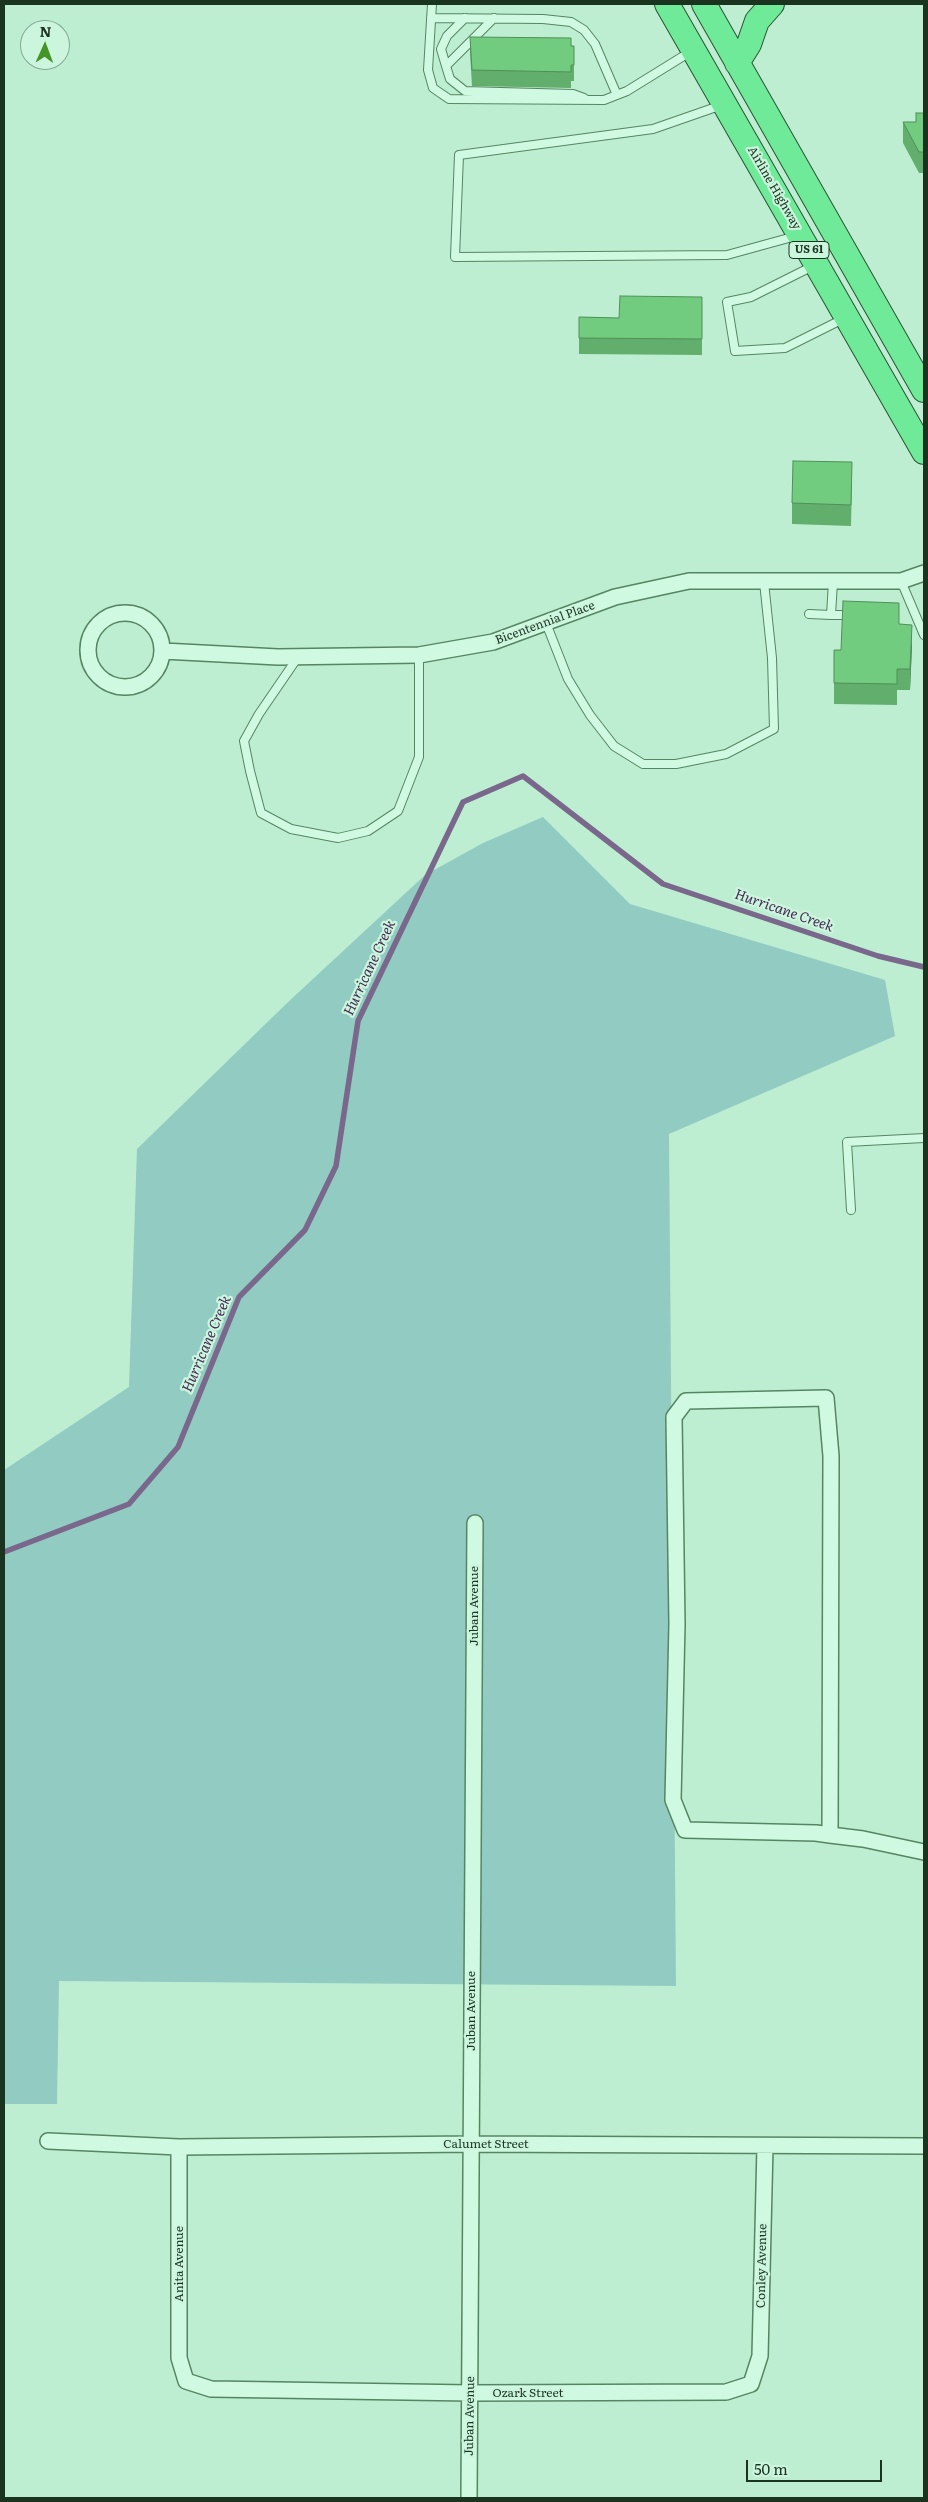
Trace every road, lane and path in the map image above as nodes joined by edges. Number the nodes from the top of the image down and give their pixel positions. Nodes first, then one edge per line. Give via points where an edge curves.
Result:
1 (432, 4) edge
2 (667, 4) edge
3 (704, 4) edge
4 (772, 4) edge
5 (431, 18) junction
6 (465, 18) junction
7 (494, 18) junction
8 (694, 49) junction
9 (738, 63) junction
10 (446, 66) junction
11 (617, 94) junction
12 (591, 100) junction
13 (726, 104) junction
14 (829, 223) junction
15 (800, 235) junction
16 (817, 264) junction
17 (847, 317) junction
18 (924, 388) edge
19 (924, 452) edge
20 (924, 573) edge
21 (902, 581) junction
22 (764, 582) junction
23 (833, 582) junction
24 (809, 614) dead end
25 (832, 615) junction
26 (852, 615) edge
27 (546, 623) junction
28 (924, 634) edge
29 (163, 651) junction
30 (299, 656) junction
31 (419, 656) junction
32 (924, 1138) edge
33 (851, 1210) dead end
34 (475, 1524) dead end
35 (830, 1835) junction
36 (924, 1852) edge
37 (48, 2141) dead end
38 (470, 2144) junction
39 (765, 2146) junction
40 (924, 2146) edge
41 (179, 2148) junction
42 (186, 2381) joint
43 (751, 2384) joint
44 (471, 2393) junction
45 (469, 2498) edge

1 - 5 lane
2 - 8 highway, Airline Highway / US 61
3 - 9 highway, US 61
4 - 9 highway via 757,21
5 - 6 lane
5 - 12 lane via 428,70 433,88 449,99
6 - 7 lane
6 - 10 lane via 447,36 441,49
7 - 10 lane
7 - 11 lane via 571,22 584,30 595,44
8 - 11 lane
8 - 13 highway, Airline Highway / US 61
9 - 14 highway, US 61
10 - 12 lane via 450,79 465,91 573,94
11 - 12 lane via 604,100
13 - 15 highway, Airline Highway / US 61
13 - 15 lane via 653,129 458,155 455,257 727,255
14 - 15 highway
14 - 18 highway, US 61
15 - 16 highway, Airline Highway / US 61
16 - 17 highway, Airline Highway / US 61
16 - 17 lane via 751,297 726,302 735,351 785,348
17 - 19 highway, Airline Highway / US 61
20 - 21 street, Bicentennial Place
21 - 23 street, Bicentennial Place
21 - 28 lane
22 - 23 street, Bicentennial Place
22 - 27 street, Bicentennial Place via 688,581 615,597
22 - 27 lane via 772,658 774,729 726,754 676,764 643,764 614,746 568,679
23 - 25 lane
24 - 25 lane
25 - 26 lane
27 - 31 street, Bicentennial Place via 493,642
29 - 29 street via 160,636 152,624 140,616 125,613 111,615 98,623 90,635 87,650 90,664 98,676 110,685 124,688 139,685 151,677 160,665
29 - 30 street, Bicentennial Place
30 - 31 street, Bicentennial Place
30 - 31 lane via 244,741 250,771 261,813 291,829 338,838 368,831 398,811 419,757
32 - 33 lane via 846,1142
34 - 38 street, Juban Avenue
35 - 35 street via 686,1830 673,1800 677,1624 674,1416 686,1401 826,1398 831,1456
35 - 36 street
37 - 41 street, Calumet Street
38 - 39 street, Calumet Street
38 - 41 street, Calumet Street
38 - 44 street, Juban Avenue
39 - 40 street, Calumet Street
39 - 43 street, Conley Avenue via 760,2356
41 - 42 street, Anita Avenue via 179,2358
42 - 44 street, Ozark Street via 211,2389
43 - 44 street, Ozark Street via 726,2392
44 - 45 street, Juban Avenue

